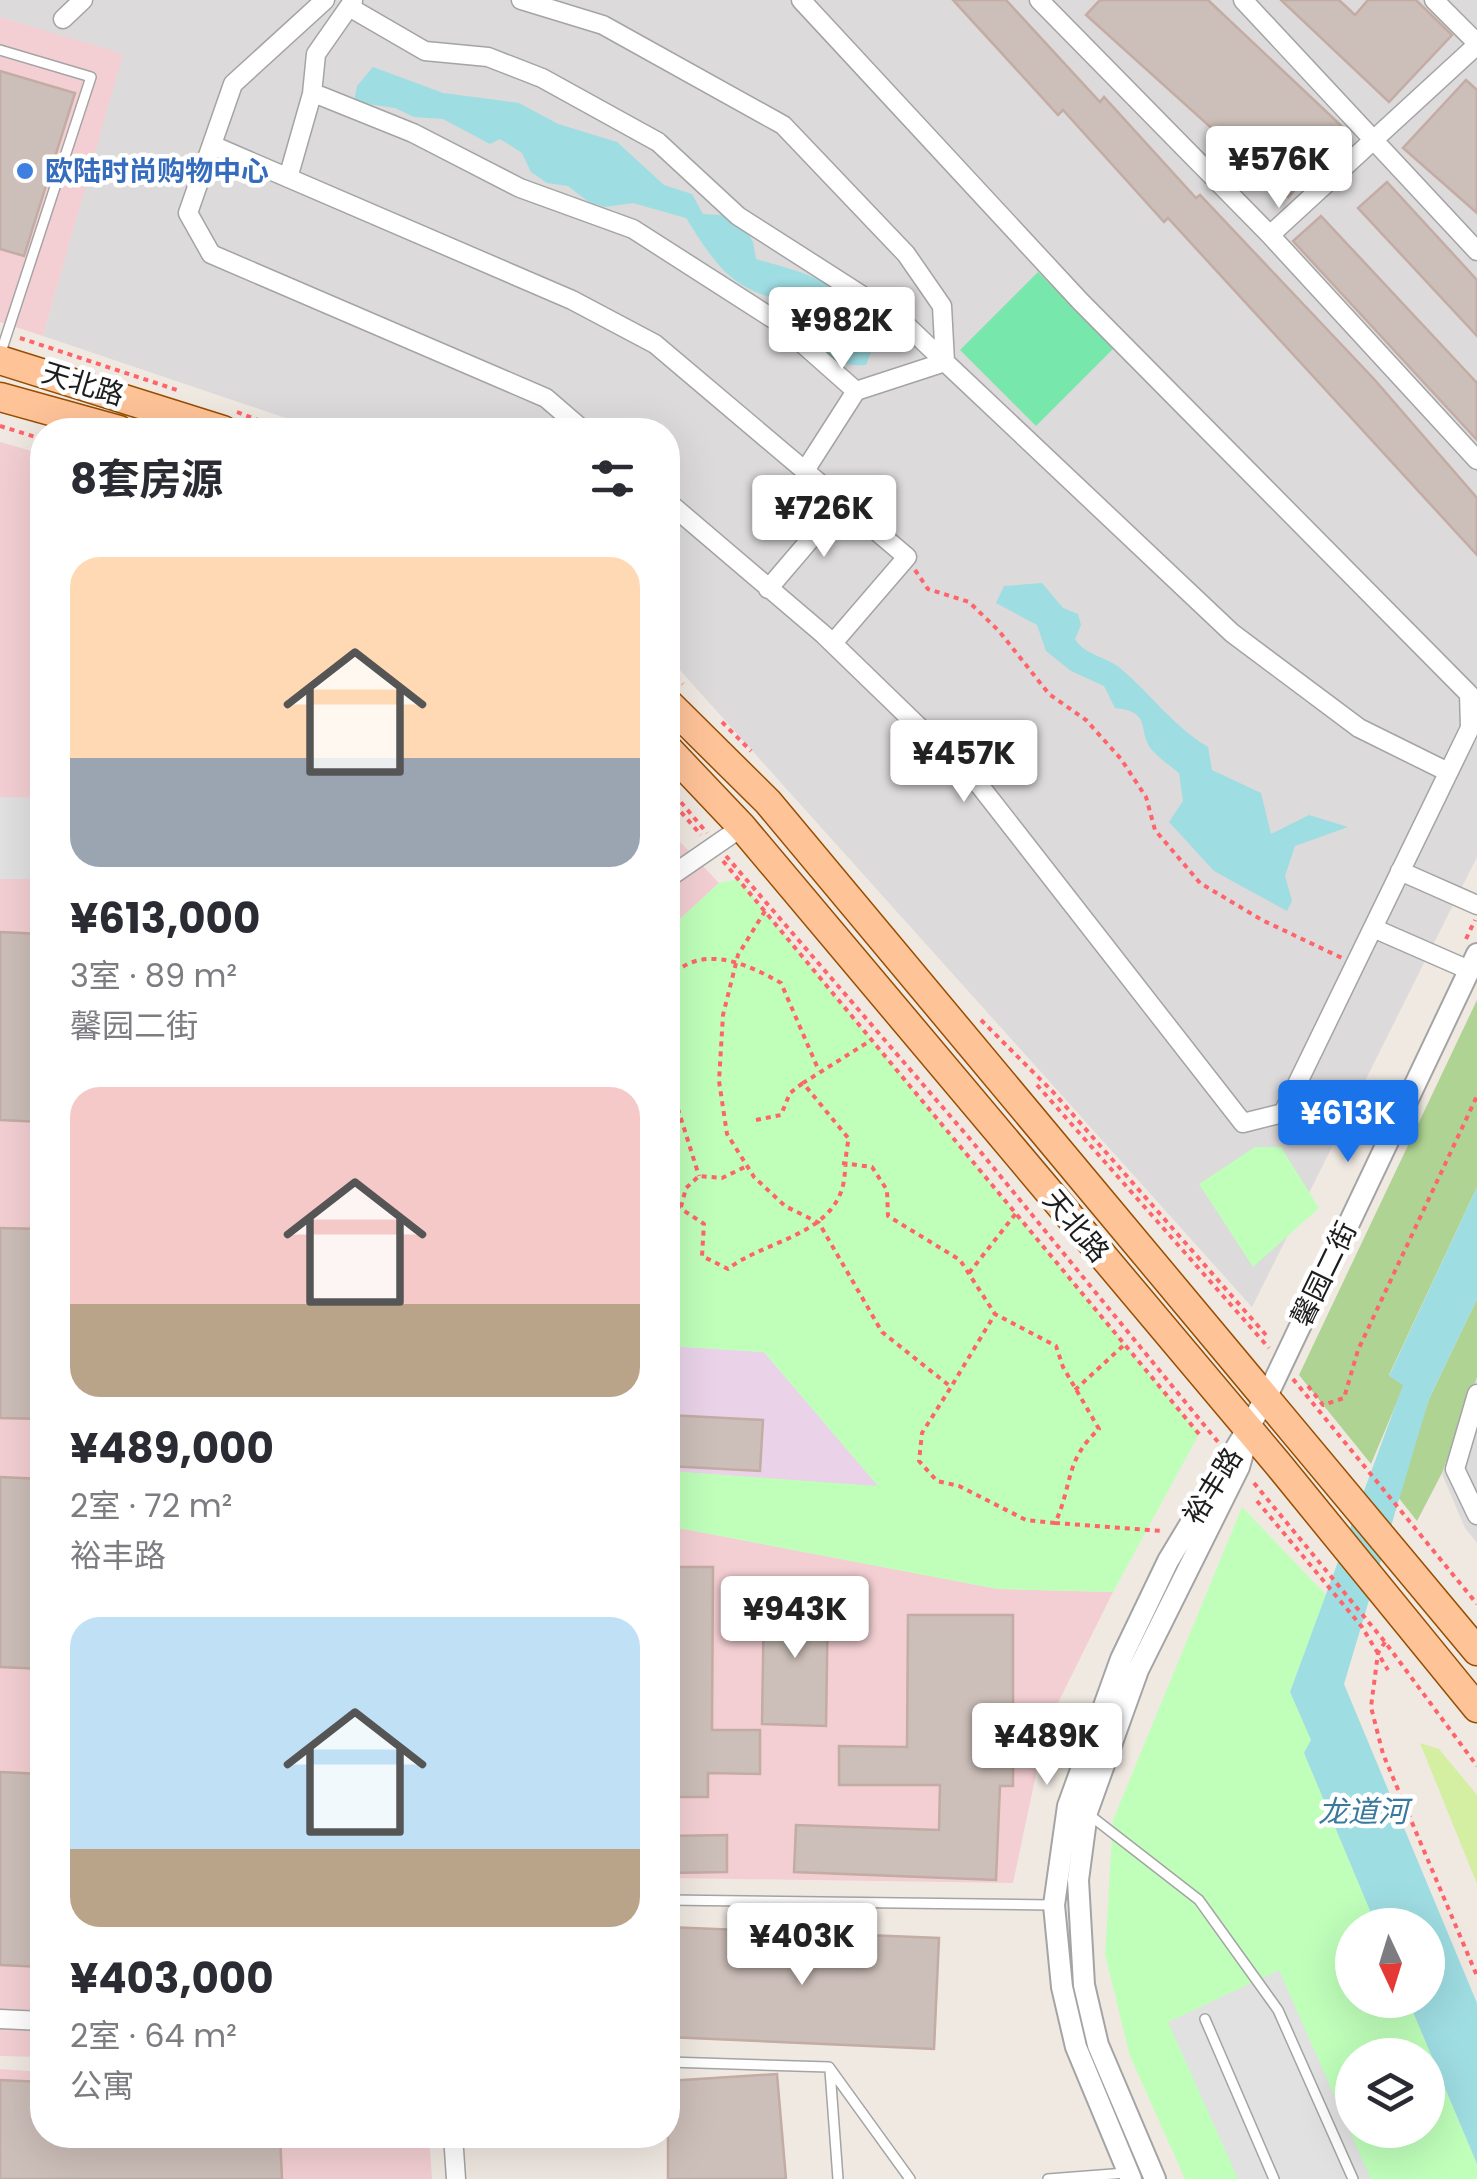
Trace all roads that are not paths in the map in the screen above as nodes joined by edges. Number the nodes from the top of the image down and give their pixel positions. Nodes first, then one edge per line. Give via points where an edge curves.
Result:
1 (84, 0) edge
2 (326, 0) edge
3 (520, 0) edge
4 (801, 0) edge
5 (1040, 0) edge
6 (1243, 0) edge
7 (1434, 0) edge
8 (351, 4) edge
9 (63, 19) dead end
10 (1477, 44) edge
11 (0, 50) edge
12 (312, 94) junction
13 (1377, 138) junction
14 (212, 146) junction
15 (288, 178) junction
16 (1270, 236) junction
17 (1477, 251) edge
18 (0, 304) edge
19 (15, 309) junction
20 (2, 349) edge
21 (945, 362) junction
22 (856, 391) junction
23 (0, 397) edge
24 (76, 418) edge
25 (222, 418) edge
26 (569, 418) edge
27 (1477, 460) edge
28 (806, 469) junction
29 (844, 500) junction
30 (680, 512) edge
31 (768, 588) junction
32 (833, 643) junction
33 (680, 698) edge
34 (680, 763) edge
35 (1448, 772) junction
36 (742, 828) junction
37 (680, 869) edge
38 (1400, 871) junction
39 (1477, 905) edge
40 (1373, 928) junction
41 (1473, 962) edge
42 (1477, 1394) edge
43 (1266, 1398) junction
44 (1248, 1431) junction
45 (1234, 1461) junction
46 (1477, 1515) edge
47 (1477, 1651) edge
48 (1477, 1708) edge
49 (1087, 1812) junction
50 (680, 1900) edge
51 (1054, 1905) junction
52 (1206, 2019) dead end
53 (0, 2020) edge
54 (30, 2021) edge
55 (680, 2062) edge
56 (830, 2068) junction
57 (454, 2148) edge
58 (1130, 2176) edge
59 (456, 2179) edge
60 (838, 2179) edge
61 (910, 2179) edge
62 (1048, 2179) edge
63 (1154, 2179) edge
64 (1274, 2179) edge
65 (1353, 2179) edge

1 - 9 street
2 - 14 street via 233,84
3 - 21 street via 603,26 783,125 906,254 942,306
4 - 35 street via 1080,301 1469,694 1470,728
5 - 16 street
6 - 13 street
7 - 10 street
8 - 12 street via 316,54
8 - 21 street via 425,51 488,57 542,78 658,142 738,216 902,321
10 - 13 street
11 - 19 lane via 91,77
12 - 15 street
12 - 22 street via 413,133 520,188 633,229 778,322
13 - 16 street
13 - 17 street
14 - 15 street
14 - 26 street via 188,213 210,254 546,398
15 - 28 street via 572,300 654,344
16 - 27 street
18 - 19 lane
19 - 20 lane
20 - 25 main road, 天北路
21 - 22 street
21 - 35 street via 1232,632 1359,728
22 - 28 street
23 - 24 main road, 天北路
28 - 29 street
29 - 31 street
29 - 32 street via 907,556
30 - 31 street
31 - 32 street
32 - 40 street via 980,786 1243,1123 1283,1113
33 - 43 main road, 天北路
34 - 36 main road, 天北路
35 - 38 street
36 - 37 street
36 - 44 main road, 天北路
38 - 39 street
38 - 40 street
40 - 41 street
41 - 43 street, 馨园二街
42 - 46 street via 1455,1469
43 - 44 street, 馨园二街
43 - 47 main road, 天北路
44 - 45 street, 裕丰路
44 - 48 main road, 天北路
45 - 49 street, 裕丰路 via 1138,1670
45 - 51 street, 裕丰路 via 1168,1561 1096,1723 1068,1806
49 - 63 street, 裕丰路 via 1078,1880 1084,1985 1098,2045
49 - 65 lane via 1199,1900 1278,2010
50 - 51 lane
51 - 58 street, 裕丰路 via 1076,2047
52 - 64 lane
53 - 54 street
55 - 56 lane
56 - 60 lane
56 - 61 lane
57 - 59 street
58 - 62 lane

